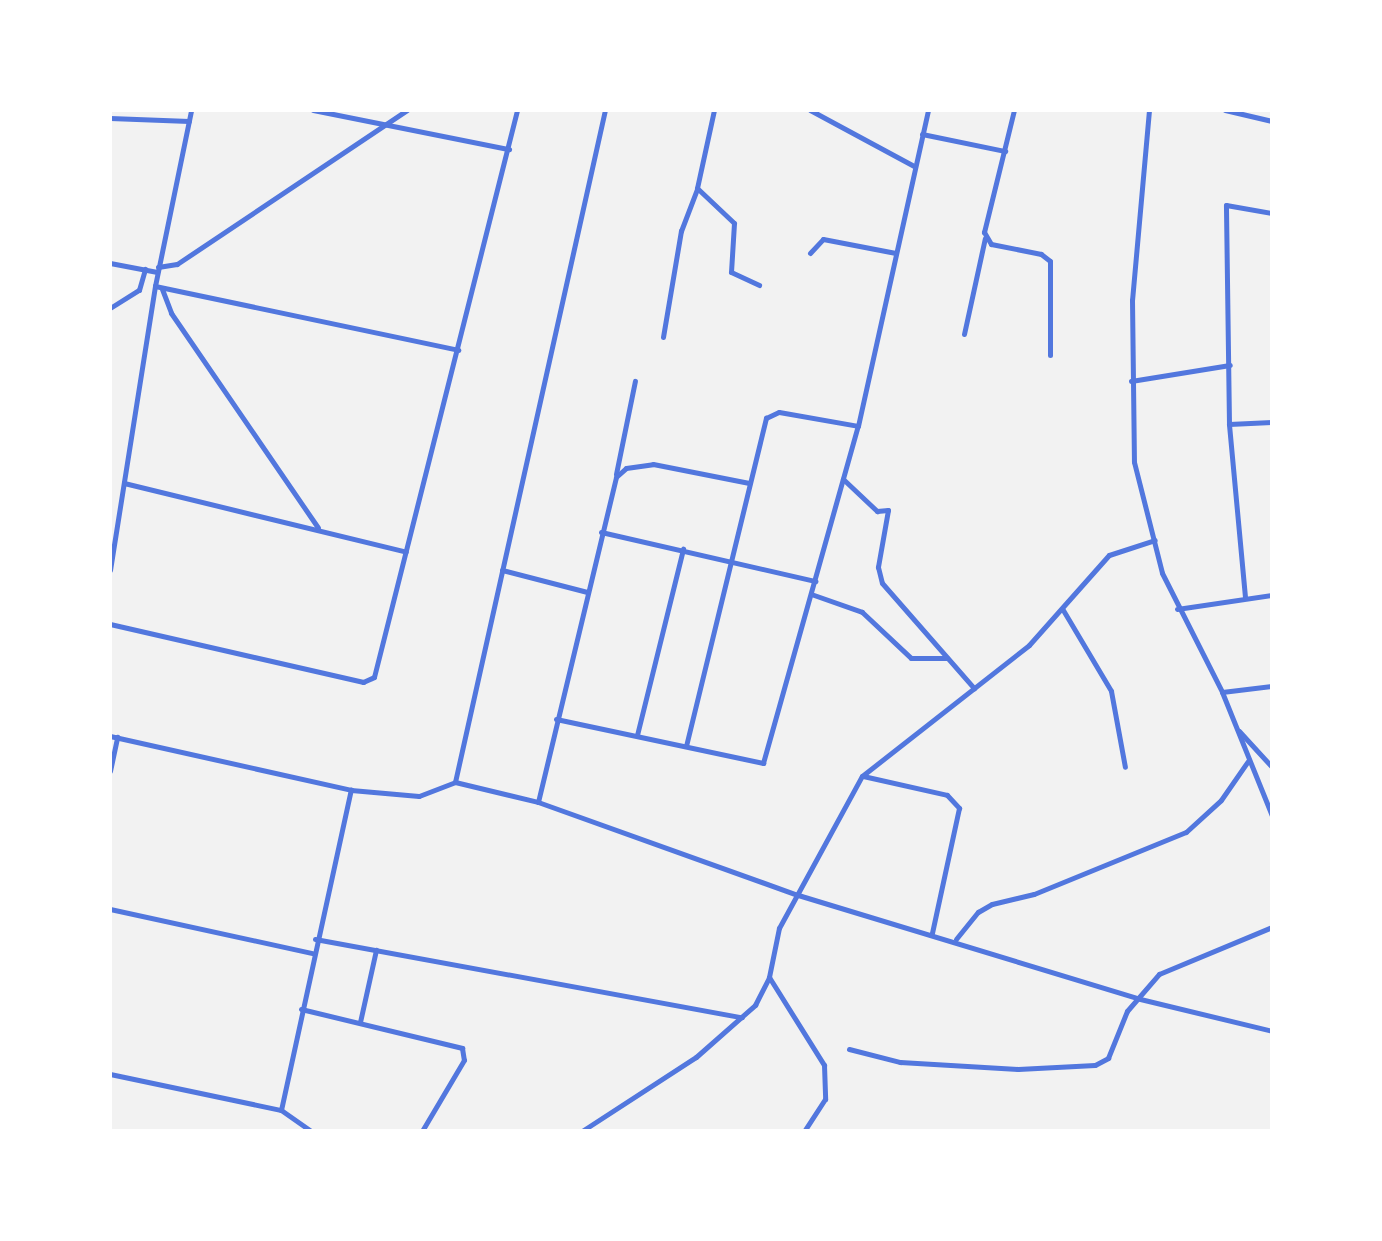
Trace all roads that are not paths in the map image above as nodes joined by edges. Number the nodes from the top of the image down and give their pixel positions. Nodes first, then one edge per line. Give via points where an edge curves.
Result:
1 (191, 110) edge
2 (313, 110) edge
3 (407, 110) edge
4 (517, 110) edge
5 (605, 110) edge
6 (714, 110) edge
7 (810, 110) edge
8 (928, 110) edge
9 (1014, 110) edge
10 (1149, 110) edge
11 (1225, 110) edge
12 (1257, 110) edge
13 (110, 118) edge
14 (189, 121) junction
15 (1269, 121) edge
16 (387, 124) junction
17 (922, 134) junction
18 (509, 149) junction
19 (1005, 151) junction
20 (915, 166) junction
21 (697, 188) junction
22 (1272, 213) edge
23 (985, 237) junction
24 (810, 253) dead end
25 (896, 253) junction
26 (110, 263) edge
27 (145, 269) junction
28 (158, 270) junction
29 (759, 285) dead end
30 (158, 287) junction
31 (110, 308) edge
32 (964, 334) dead end
33 (663, 337) dead end
34 (458, 350) junction
35 (1050, 355) dead end
36 (1230, 365) junction
37 (635, 381) dead end
38 (1131, 381) junction
39 (1272, 422) edge
40 (1229, 424) junction
41 (858, 426) junction
42 (843, 478) junction
43 (124, 483) junction
44 (614, 483) junction
45 (749, 483) junction
46 (319, 529) junction
47 (601, 532) junction
48 (1155, 540) junction
49 (683, 549) junction
50 (406, 552) junction
51 (733, 560) junction
52 (502, 569) junction
53 (110, 570) edge
54 (815, 581) junction
55 (587, 592) junction
56 (811, 594) junction
57 (1272, 595) edge
58 (1245, 597) junction
59 (1177, 609) junction
60 (1063, 610) junction
61 (110, 624) edge
62 (948, 658) junction
63 (1272, 686) edge
64 (974, 688) junction
65 (1222, 692) junction
66 (556, 719) junction
67 (1235, 728) junction
68 (637, 735) junction
69 (113, 736) edge
70 (686, 746) junction
71 (1248, 760) junction
72 (1125, 767) dead end
73 (1272, 767) edge
74 (110, 771) edge
75 (862, 776) junction
76 (455, 782) junction
77 (351, 790) junction
78 (538, 802) junction
79 (1272, 816) edge
80 (798, 895) junction
81 (110, 909) edge
82 (1272, 927) edge
83 (932, 933) junction
84 (315, 939) junction
85 (955, 940) junction
86 (376, 950) junction
87 (312, 953) junction
88 (769, 977) junction
89 (1136, 998) junction
90 (301, 1009) junction
91 (743, 1018) junction
92 (360, 1022) junction
93 (1272, 1031) edge
94 (849, 1049) dead end
95 (110, 1074) edge
96 (281, 1110) junction
97 (311, 1131) edge
98 (422, 1131) edge
99 (582, 1131) edge
100 (804, 1131) edge

1 - 14 street
2 - 16 street
3 - 16 street
4 - 18 street
5 - 52 street
6 - 21 street
7 - 20 street
8 - 17 street
9 - 19 street
10 - 38 street
11 - 15 street
12 - 15 street
13 - 14 street
14 - 28 street
16 - 18 street
16 - 28 street via 177,264
17 - 19 street
17 - 20 street
18 - 34 street
19 - 23 street
20 - 25 street
21 - 29 street via 734,223 731,272
21 - 33 street via 681,231
22 - 36 street via 1226,205
23 - 32 street
23 - 35 street via 995,245 1041,254 1050,261
24 - 25 street via 823,239
25 - 41 street
26 - 27 street
27 - 28 street
27 - 31 street via 139,290
28 - 30 street
30 - 34 street
30 - 43 street
30 - 46 street
34 - 50 street
36 - 38 street
36 - 40 street
37 - 44 street
38 - 48 street via 1134,462
39 - 40 street
40 - 58 street
41 - 42 street
41 - 45 street via 771,413
42 - 54 street
42 - 62 street via 877,511 888,510 878,567 882,583
43 - 46 street
43 - 53 street
44 - 45 street via 626,468 653,464
44 - 47 street
45 - 51 street
46 - 50 street
47 - 49 street
47 - 55 street
48 - 59 street
48 - 60 street via 1109,555
49 - 51 street
49 - 68 street
50 - 61 street via 378,669 370,681
51 - 54 street
51 - 70 street
52 - 55 street
52 - 76 street
54 - 56 street
55 - 66 street
56 - 62 street via 862,612 911,658
56 - 70 street via 763,763
57 - 58 street
58 - 59 street
59 - 65 street
60 - 64 street
60 - 72 street via 1111,691
62 - 64 street
63 - 65 street
64 - 75 street
65 - 67 street
66 - 68 street
66 - 78 street
67 - 71 street
67 - 73 street
68 - 70 street
69 - 74 street
69 - 77 street
71 - 79 street
71 - 85 street via 1221,800 1186,832 1034,894 992,904 978,912
75 - 80 street
75 - 83 street via 947,795 959,808
76 - 77 street via 419,796
76 - 78 street
77 - 84 street
78 - 80 street
80 - 83 street
80 - 88 street via 775,938
81 - 87 street
82 - 89 street via 1171,967
83 - 85 street
84 - 86 street
84 - 87 street
85 - 89 street
86 - 91 street
86 - 92 street
87 - 90 street
88 - 91 street
88 - 100 street via 824,1065 825,1099
89 - 93 street
89 - 94 street via 1108,1058 1095,1065 1018,1069 900,1062
90 - 92 street
90 - 96 street
91 - 99 street via 674,1073
92 - 98 street via 456,1043 465,1054
95 - 96 street
96 - 97 street

